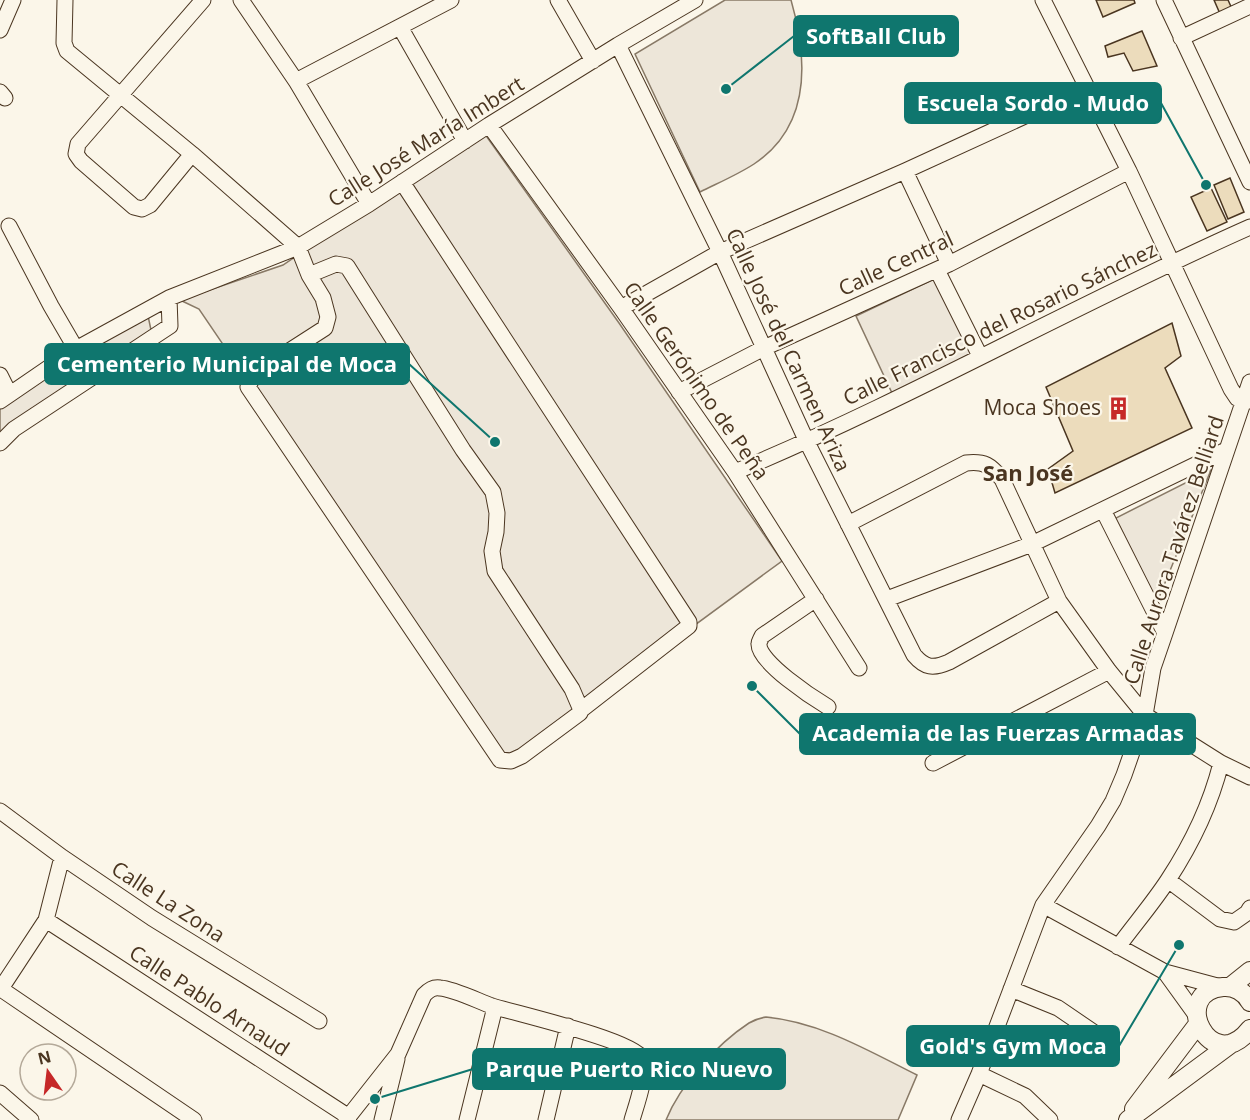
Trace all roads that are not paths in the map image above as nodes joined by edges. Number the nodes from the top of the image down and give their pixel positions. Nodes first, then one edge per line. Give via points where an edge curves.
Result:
1 (13, 0) edge
2 (65, 0) edge
3 (203, 0) edge
4 (241, 0) edge
5 (451, 0) edge
6 (558, 0) edge
7 (695, 0) edge
8 (1043, 0) edge
9 (1164, 0) edge
10 (1250, 6) edge
11 (400, 27) junction
12 (0, 30) edge
13 (1181, 38) junction
14 (618, 45) junction
15 (593, 61) junction
16 (296, 81) junction
17 (1086, 87) junction
18 (122, 95) junction
19 (489, 125) junction
20 (465, 141) junction
21 (192, 154) junction
22 (905, 171) junction
23 (1129, 171) junction
24 (402, 182) junction
25 (1250, 182) edge
26 (369, 204) junction
27 (9, 226) dead end
28 (1250, 227) edge
29 (298, 247) junction
30 (720, 252) junction
31 (1172, 264) junction
32 (943, 267) junction
33 (309, 274) junction
34 (169, 298) junction
35 (621, 309) junction
36 (764, 348) junction
37 (76, 349) junction
38 (980, 356) junction
39 (0, 375) edge
40 (1250, 382) edge
41 (679, 392) junction
42 (4, 397) edge
43 (1247, 400) edge
44 (807, 442) junction
45 (0, 443) edge
46 (1226, 450) junction
47 (735, 472) junction
48 (1103, 510) junction
49 (848, 524) junction
50 (1032, 544) junction
51 (816, 599) junction
52 (887, 599) junction
53 (1059, 600) junction
54 (1165, 633) junction
55 (860, 668) dead end
56 (1109, 671) junction
57 (828, 707) dead end
58 (581, 710) junction
59 (1145, 715) junction
60 (933, 763) dead end
61 (1221, 763) junction
62 (1250, 777) edge
63 (0, 811) edge
64 (62, 857) junction
65 (1168, 880) junction
66 (1043, 905) junction
67 (1250, 908) edge
68 (46, 920) junction
69 (1118, 946) junction
70 (1250, 971) edge
71 (1165, 972) junction
72 (1226, 987) junction
73 (1011, 989) junction
74 (0, 990) edge
75 (1250, 1002) edge
76 (495, 1007) junction
77 (1197, 1019) junction
78 (319, 1021) dead end
79 (568, 1026) junction
80 (1102, 1038) dead end
81 (1243, 1039) edge
82 (398, 1054) junction
83 (980, 1074) junction
84 (0, 1093) edge
85 (348, 1118) edge
86 (31, 1120) edge
87 (194, 1120) edge
88 (382, 1120) edge
89 (467, 1120) edge
90 (546, 1120) edge
91 (632, 1120) edge
92 (959, 1120) edge
93 (1050, 1120) edge
94 (1127, 1120) edge

1 - 12 street
2 - 18 street via 67,51
3 - 18 street
4 - 16 street
5 - 11 street
6 - 15 street
7 - 14 street, Calle José María Imbert
8 - 17 street
9 - 13 street
10 - 13 street
11 - 16 street
11 - 20 street
13 - 25 street
14 - 15 street, Calle José María Imbert
14 - 30 street, Calle José del Carmen Ariza
15 - 19 street, Calle José María Imbert
16 - 26 street
17 - 22 street
17 - 23 street
18 - 21 street
18 - 21 street via 78,144 76,154 134,207 150,205
19 - 20 street, Calle José María Imbert
19 - 35 street, Calle Gerónimo de Peña
20 - 24 street, Calle José María Imbert
21 - 29 street
22 - 30 street
22 - 32 street
23 - 31 street
23 - 32 street, Calle Central
24 - 26 street, Calle José María Imbert
24 - 58 street via 689,622 689,626
26 - 29 street, Calle José María Imbert
27 - 37 street
28 - 31 street, Calle Francisco del Rosario Sánchez
29 - 33 street
29 - 34 street, Calle José María Imbert
30 - 35 street
30 - 36 street, Calle José del Carmen Ariza
31 - 38 street, Calle Francisco del Rosario Sánchez
31 - 43 street via 1231,389 1237,398
32 - 36 street, Calle Central
32 - 38 street
33 - 58 street via 336,264 347,266 493,492 497,513 492,552 495,571 572,689
33 - 58 street via 323,298 328,316 325,328 255,373 248,387 500,760 522,756
34 - 37 street, Calle José María Imbert
34 - 45 street via 170,326 14,429
35 - 41 street, Calle Gerónimo de Peña
36 - 41 street, Calle Central
36 - 44 street, Calle José del Carmen Ariza
37 - 42 street, Calle José María Imbert
38 - 44 street, Calle Francisco del Rosario Sánchez
39 - 42 street
40 - 43 street, Calle Aurora Tavárez Belliard
41 - 47 street, Calle Gerónimo de Peña
43 - 46 street, Calle Aurora Tavárez Belliard
44 - 47 street, Calle Francisco del Rosario Sánchez
44 - 49 street, Calle José del Carmen Ariza
46 - 48 street
46 - 54 street, Calle Aurora Tavárez Belliard
47 - 51 street, Calle Gerónimo de Peña
48 - 50 street
48 - 54 street
49 - 50 street via 966,463 981,462 1002,479
49 - 52 street, Calle José del Carmen Ariza
50 - 52 street
50 - 53 street
51 - 55 street, Calle Gerónimo de Peña
51 - 57 street via 762,636 759,645 763,656 800,689
52 - 53 street, Calle José del Carmen Ariza via 914,655 928,667 949,662
53 - 56 street
54 - 59 street, Calle Aurora Tavárez Belliard
56 - 59 street
56 - 60 street
59 - 61 street
59 - 66 street, Calle Aurora Tavárez Belliard via 1113,801
61 - 62 street
61 - 65 street via 1196,829
63 - 64 street, Calle La Zona
64 - 68 street
64 - 78 street, Calle La Zona via 152,918
65 - 67 street via 1220,920 1234,922
65 - 69 street
66 - 69 street
66 - 73 street, Calle Aurora Tavárez Belliard
68 - 74 street
68 - 85 street, Calle Pablo Arnaud
69 - 71 street
70 - 72 main road
71 - 72 street
71 - 77 street
72 - 75 main road via 1240,991
72 - 77 main road via 1204,996 1198,1005
73 - 80 street via 1058,1008
73 - 83 street, Calle Aurora Tavárez Belliard
74 - 87 street
76 - 79 street
76 - 82 street via 441,988 431,989 424,994
76 - 89 street
77 - 81 main road via 1203,1034 1211,1040 1221,1044
77 - 94 main road
79 - 90 street
79 - 91 street via 632,1049 642,1057 645,1068
81 - 94 main road
82 - 85 street
82 - 88 street
83 - 92 street, Calle Aurora Tavárez Belliard
83 - 93 street via 1025,1096
84 - 86 street

